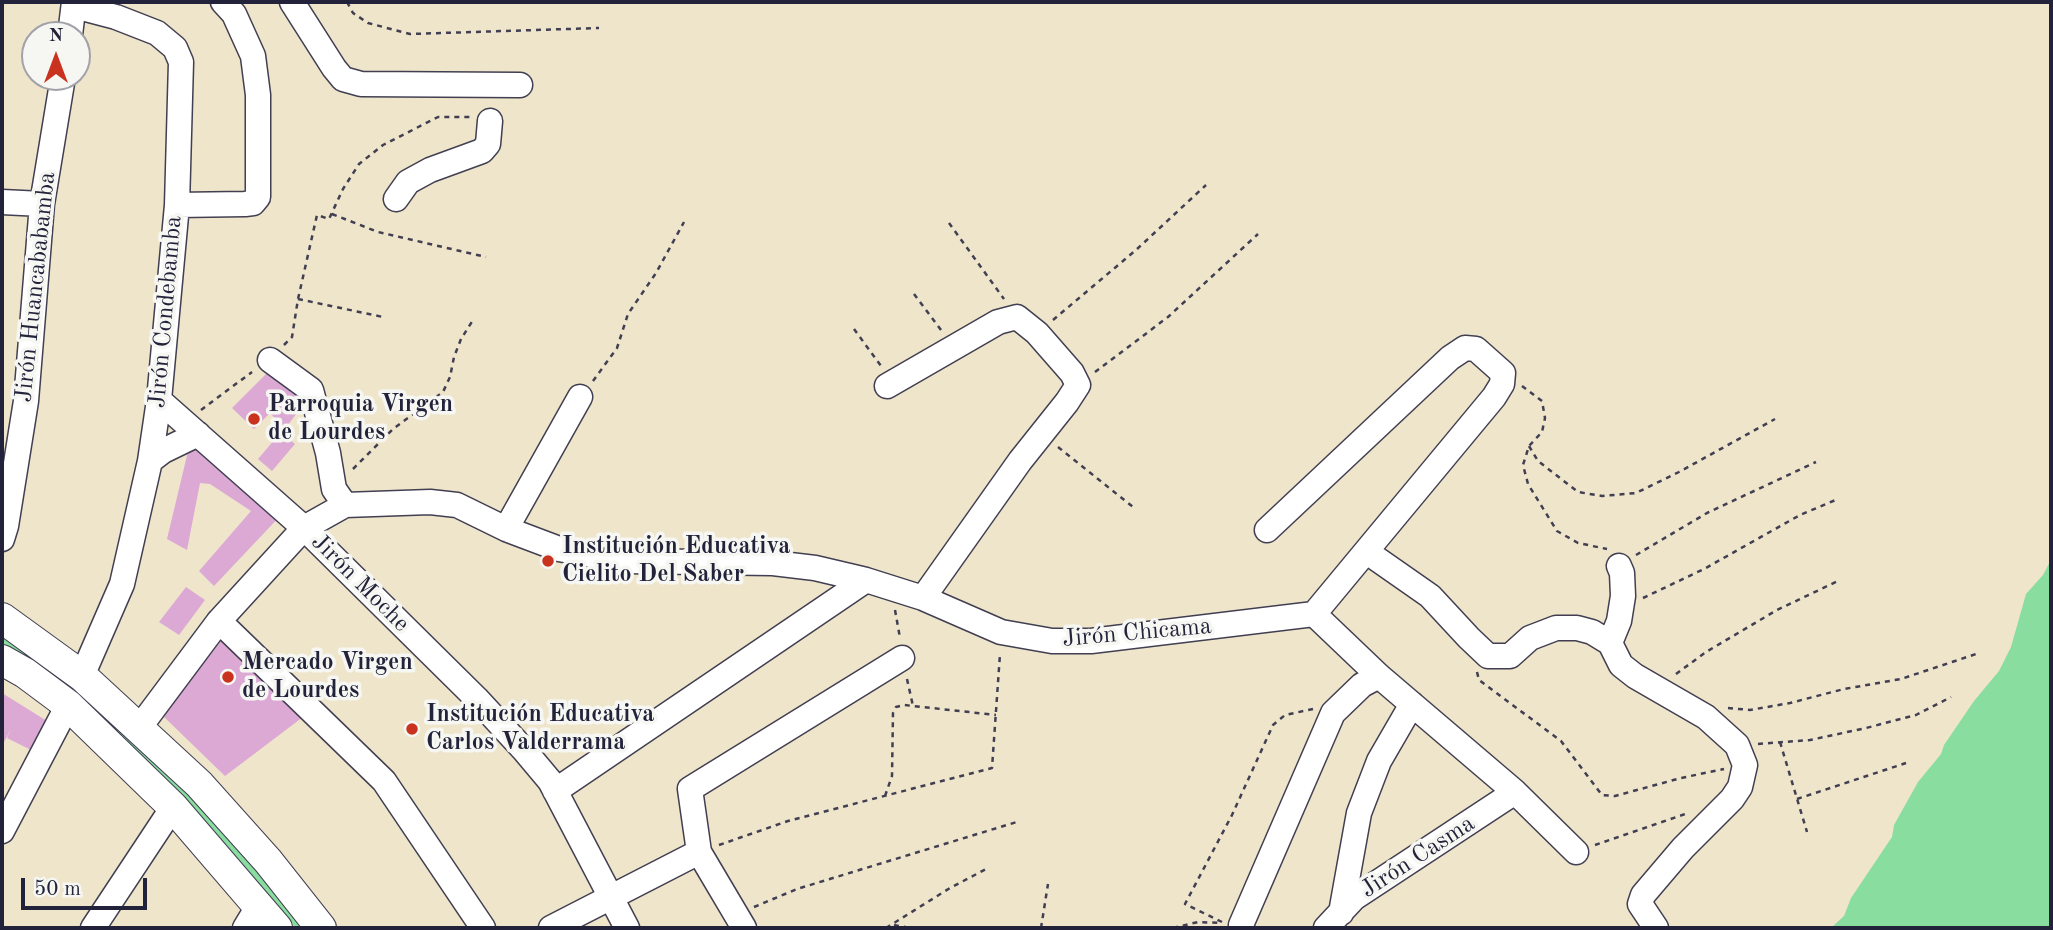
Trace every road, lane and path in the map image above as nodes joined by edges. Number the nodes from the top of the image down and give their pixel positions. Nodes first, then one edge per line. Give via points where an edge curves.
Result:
1 (223, 2) edge
2 (292, 2) edge
3 (348, 2) edge
4 (74, 4) edge
5 (599, 27) dead end
6 (520, 85) dead end
7 (61, 91) edge
8 (490, 121) joint
9 (1206, 185) dead end
10 (396, 199) dead end
11 (2, 202) edge
12 (42, 204) junction
13 (177, 205) junction
14 (332, 214) junction
15 (684, 222) dead end
16 (949, 223) dead end
17 (1258, 234) dead end
18 (486, 257) dead end
19 (914, 294) dead end
20 (298, 299) junction
21 (383, 317) dead end
22 (1017, 317) junction
23 (473, 320) dead end
24 (854, 329) dead end
25 (1037, 333) junction
26 (953, 347) junction
27 (270, 360) junction
28 (1503, 379) junction
29 (890, 384) joint
30 (1078, 385) junction
31 (580, 397) joint
32 (159, 400) junction
33 (1775, 419) dead end
34 (191, 428) junction
35 (1042, 434) junction
36 (1529, 446) junction
37 (150, 461) junction
38 (1816, 462) dead end
39 (339, 497) junction
40 (1838, 499) dead end
41 (1133, 507) dead end
42 (304, 528) junction
43 (506, 529) junction
44 (1267, 530) dead end
45 (2, 538) edge
46 (1367, 552) junction
47 (1624, 555) junction
48 (866, 580) junction
49 (1840, 580) dead end
50 (923, 598) junction
51 (1621, 609) junction
52 (1314, 614) junction
53 (2, 618) edge
54 (219, 621) junction
55 (1001, 632) junction
56 (1469, 638) junction
57 (1610, 643) junction
58 (1979, 653) dead end
59 (902, 658) dead end
60 (2, 660) edge
61 (82, 676) junction
62 (1380, 676) junction
63 (1656, 688) junction
64 (1951, 697) dead end
65 (1346, 700) junction
66 (1412, 704) junction
67 (68, 705) junction
68 (1719, 707) dead end
69 (996, 715) junction
70 (139, 728) junction
71 (1780, 742) junction
72 (1741, 755) junction
73 (1906, 764) dead end
74 (555, 791) junction
75 (1515, 792) junction
76 (885, 796) junction
77 (1797, 799) junction
78 (173, 807) junction
79 (1696, 810) dead end
80 (1020, 821) dead end
81 (2, 831) edge
82 (1807, 832) dead end
83 (699, 852) junction
84 (1576, 852) joint
85 (988, 868) dead end
86 (1048, 884) dead end
87 (608, 897) junction
88 (261, 921) edge
89 (1333, 921) edge
90 (741, 922) edge
91 (894, 925) junction
92 (1230, 926) edge
93 (93, 928) edge
94 (321, 928) edge
95 (483, 928) edge
96 (551, 928) edge
97 (627, 928) edge
98 (886, 928) edge
99 (910, 928) edge
100 (1041, 928) edge
101 (1173, 928) edge
102 (1656, 928) edge

1 - 13 street via 234,14 253,56 258,95 258,197 245,204
2 - 6 street via 343,79 361,84
3 - 5 path via 353,13 368,23 410,34
4 - 13 street, Jirón Condebamba via 157,33 175,48 181,62
7 - 12 street, Jirón Huancababamba
8 - 10 street via 488,144 482,150 408,182
8 - 14 path via 438,117 383,145 359,164
9 - 25 path
11 - 12 street
12 - 45 street, Jirón Huancababamba via 26,401
13 - 32 street, Jirón Condebamba
14 - 18 path via 378,232
14 - 20 path via 329,219 317,215
15 - 31 path via 628,314 617,348
16 - 22 path
17 - 30 path via 1168,317
19 - 26 path
20 - 21 path
20 - 27 path via 292,337
22 - 25 street
22 - 26 street via 998,322
23 - 39 path via 443,392 393,429
24 - 29 path
25 - 30 street
26 - 29 street
27 - 34 path
27 - 39 street via 311,390
28 - 36 path via 1528,389 1542,401 1542,432
28 - 44 street via 1503,373 1476,349 1465,348
28 - 46 street via 1494,397
30 - 35 street
31 - 43 street
32 - 34 street, Jirón Moche
32 - 37 street, Jirón Condebamba
33 - 36 path via 1636,493 1602,496 1578,492 1538,461
34 - 37 street
34 - 42 street, Jirón Moche
35 - 41 path
35 - 50 street
36 - 47 path via 1523,465 1528,484 1557,531 1578,543
37 - 61 street, Jirón Condebamba via 122,584
38 - 47 path
39 - 42 street
39 - 43 street, Jirón Chicama via 457,505
40 - 51 path
42 - 54 street
42 - 74 street, Jirón Moche via 476,698
43 - 48 street, Jirón Chicama via 559,549 624,561 773,564
46 - 52 street
46 - 56 street via 1430,596
47 - 51 street
48 - 50 street, Jirón Chicama
48 - 74 street
49 - 63 path via 1777,610
50 - 55 street, Jirón Chicama
51 - 57 street
52 - 55 street, Jirón Chicama via 1091,641 1052,641
52 - 62 street
53 - 61 main road
54 - 70 street
54 - 95 street via 384,781
55 - 69 path
56 - 57 street via 1488,656 1510,656 1530,638 1556,628 1592,632
56 - 72 path via 1479,680 1561,741 1602,795 1615,796 1681,778
57 - 63 street via 1621,665
58 - 68 path via 1901,680 1750,710
59 - 83 street via 690,789
60 - 67 main road
61 - 70 main road
62 - 65 street
62 - 66 street
63 - 72 street via 1706,717
64 - 71 path via 1916,715 1810,740
65 - 92 street via 1333,713
65 - 92 path via 1285,715 1273,725 1185,904
66 - 75 street
66 - 89 street via 1379,761 1359,813
67 - 78 main road
67 - 81 street
69 - 76 path via 992,768
69 - 76 path via 897,707 893,713 892,776
70 - 94 main road via 198,783 268,860
71 - 72 path
71 - 77 path
72 - 102 street via 1740,787 1732,799 1643,895 1640,904
73 - 77 path
74 - 87 street, Jirón Moche
75 - 84 street
75 - 89 street, Jirón Casma via 1354,898
76 - 83 path via 788,821
77 - 82 path
78 - 88 main road
78 - 93 street
79 - 84 path
80 - 90 path via 797,889
83 - 87 street
83 - 90 street
85 - 91 path
86 - 100 path
87 - 96 street
87 - 97 street, Jirón Moche
91 - 98 path
91 - 99 path
92 - 101 path via 1198,922

